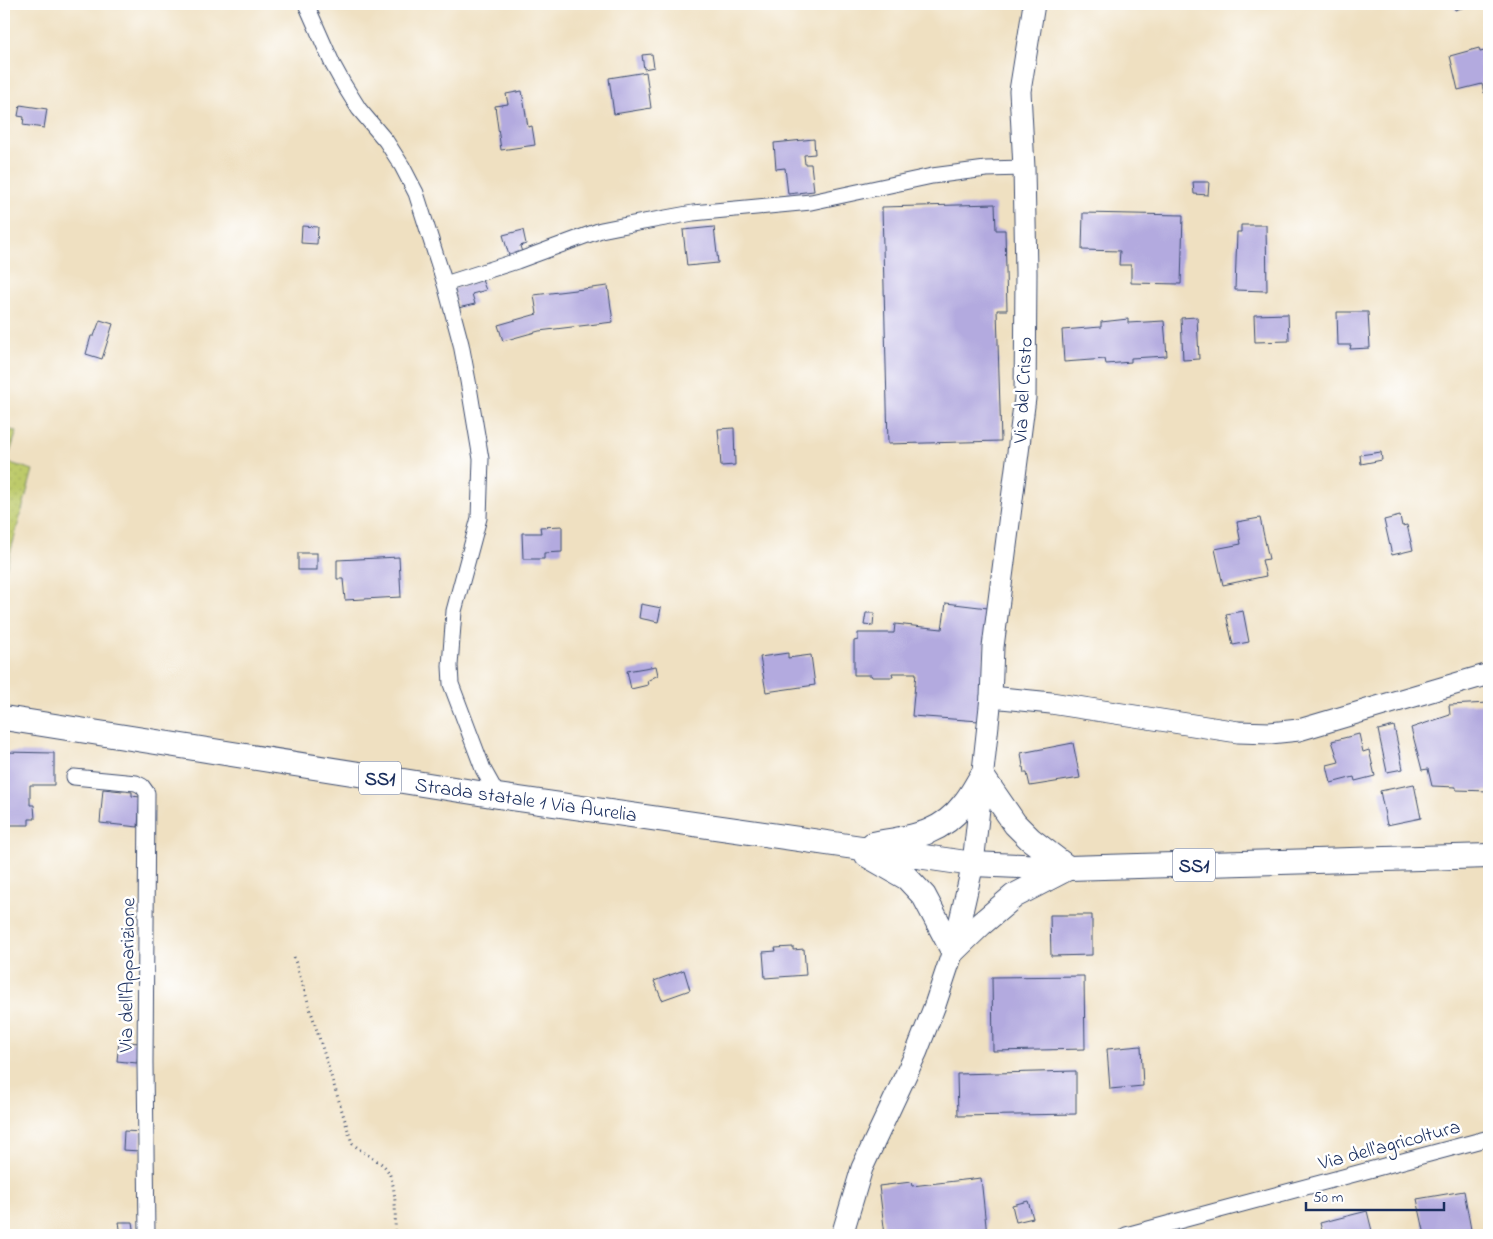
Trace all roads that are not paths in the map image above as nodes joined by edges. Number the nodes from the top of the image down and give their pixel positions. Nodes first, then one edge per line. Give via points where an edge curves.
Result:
1 (306, 4) edge
2 (1034, 4) edge
3 (1024, 168) junction
4 (446, 284) junction
5 (1489, 674) edge
6 (991, 697) junction
7 (9, 718) edge
8 (982, 776) junction
9 (74, 777) dead end
10 (498, 796) junction
11 (854, 848) junction
12 (1489, 856) edge
13 (973, 864) junction
14 (1068, 868) junction
15 (953, 951) junction
16 (1489, 1138) edge
17 (147, 1235) edge
18 (842, 1235) edge
19 (1126, 1235) edge

1 - 4 street via 344,85 406,173 416,193
2 - 3 street, Via del Cristo via 1020,91
3 - 4 street via 932,176 811,202 693,213 608,229
3 - 6 street, Via del Cristo via 1025,398 993,647
4 - 10 street via 468,381 480,460 479,518 454,611 451,684 483,768
5 - 6 street via 1299,730 1270,733 1238,732
6 - 8 street, Via del Cristo
7 - 10 main road, Strada statale 1 Via Aurelia / SS1
8 - 11 main road via 964,805 938,828 925,834
8 - 13 street, Via del Cristo
8 - 14 main road via 1015,824
9 - 17 street, Via dell'Apparizione via 136,783 147,793
10 - 11 main road, Strada statale 1 Via Aurelia / SS1
11 - 13 main road, SS1
11 - 15 main road via 907,878 924,896
12 - 14 main road, SS1
13 - 14 main road, SS1
13 - 15 street, Via del Cristo
14 - 15 main road via 1014,896
15 - 18 street, Via del Cristo via 917,1051 862,1168
16 - 19 street, Via dell'agricoltura

